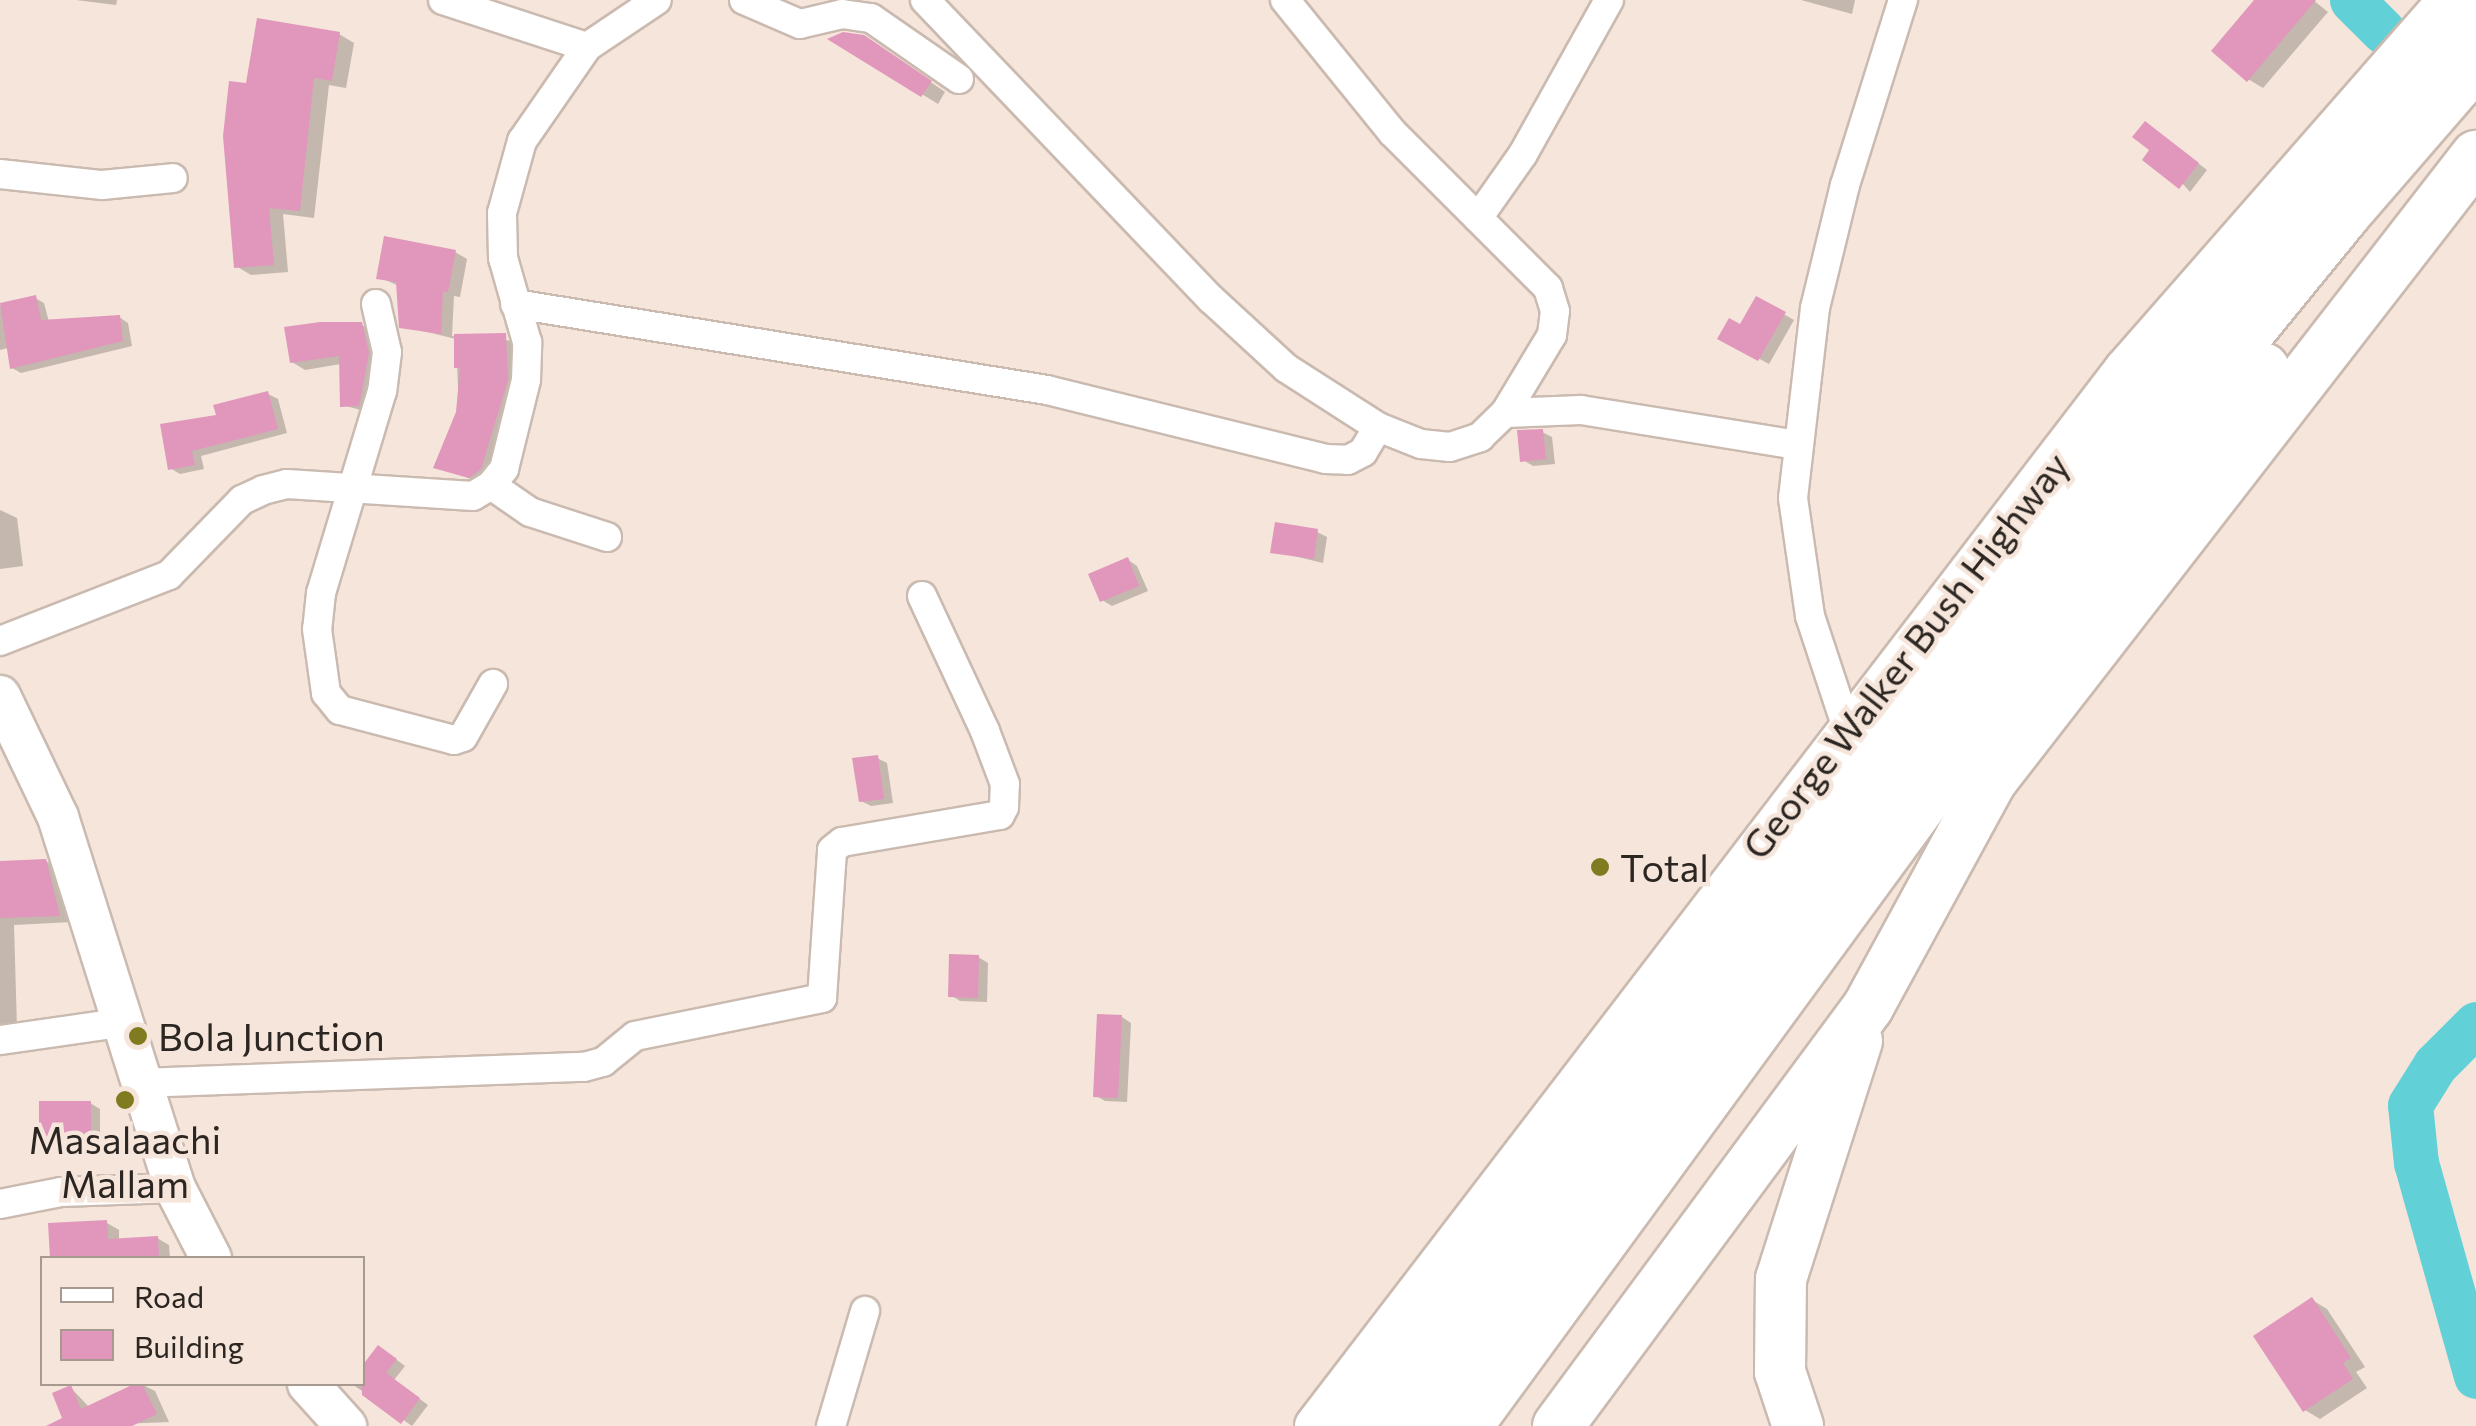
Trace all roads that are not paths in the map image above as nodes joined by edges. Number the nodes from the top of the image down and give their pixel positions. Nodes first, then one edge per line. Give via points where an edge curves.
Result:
1 (443, 0) edge
2 (657, 0) edge
3 (744, 0) edge
4 (925, 0) edge
5 (1285, 0) edge
6 (1610, 0) edge
7 (1903, 0) edge
8 (2448, 0) edge
9 (2476, 19) edge
10 (587, 47) junction
11 (2476, 63) edge
12 (959, 80) dead end
13 (2476, 116) edge
14 (2476, 156) edge
15 (0, 174) edge
16 (172, 178) dead end
17 (1478, 218) junction
18 (376, 304) dead end
19 (515, 304) junction
20 (1505, 413) junction
21 (1378, 428) junction
22 (1798, 445) junction
23 (491, 485) junction
24 (348, 488) junction
25 (607, 537) dead end
26 (922, 596) dead end
27 (0, 641) edge
28 (493, 684) dead end
29 (0, 696) edge
30 (1928, 726) junction
31 (1847, 728) junction
32 (1868, 1007) junction
33 (120, 1023) junction
34 (0, 1040) edge
35 (140, 1083) junction
36 (175, 1188) junction
37 (0, 1204) edge
38 (211, 1256) edge
39 (865, 1312) dead end
40 (310, 1386) edge
41 (346, 1426) edge
42 (831, 1426) edge
43 (1314, 1426) edge
44 (1357, 1426) edge
45 (1412, 1426) edge
46 (1467, 1426) edge
47 (1558, 1426) edge
48 (1798, 1426) edge

1 - 10 street
2 - 10 street
3 - 12 street via 800,24 842,14 871,18
4 - 21 street via 1212,299 1286,368
5 - 17 street via 1392,132
6 - 17 street
7 - 22 street via 1845,185 1816,308
8 - 31 street, George Walker Bush Highway via 2126,369
9 - 30 highway via 2382,113
10 - 19 street via 522,141 502,213 503,258
11 - 30 highway, George Walker Bush Highway
13 - 30 highway, George Walker Bush Highway
14 - 32 highway via 1992,780
15 - 16 street via 102,185
17 - 20 street via 1548,288 1555,311 1552,335
18 - 24 street via 387,352 382,391
19 - 21 street via 1047,390 1324,460 1363,452
19 - 23 street via 528,342 526,380 504,468
20 - 21 street via 1480,436 1450,447
20 - 22 street via 1581,410
22 - 31 street via 1798,556
23 - 24 street via 472,496
23 - 25 street via 530,512
24 - 27 street via 263,490 242,500 169,575
24 - 28 street via 317,629 326,693 340,710 454,740
26 - 35 street via 985,730 1005,784 1004,807 1000,815 842,842 832,850 822,998 635,1036 603,1062 584,1067
29 - 33 street via 58,817
30 - 44 highway
30 - 45 highway, George Walker Bush Highway
30 - 46 highway, George Walker Bush Highway
31 - 43 street, George Walker Bush Highway
32 - 47 highway
32 - 48 highway via 1781,1279 1780,1372
33 - 34 street
33 - 35 street
35 - 36 street
36 - 37 street via 62,1192
36 - 38 street
39 - 42 street
40 - 41 street

